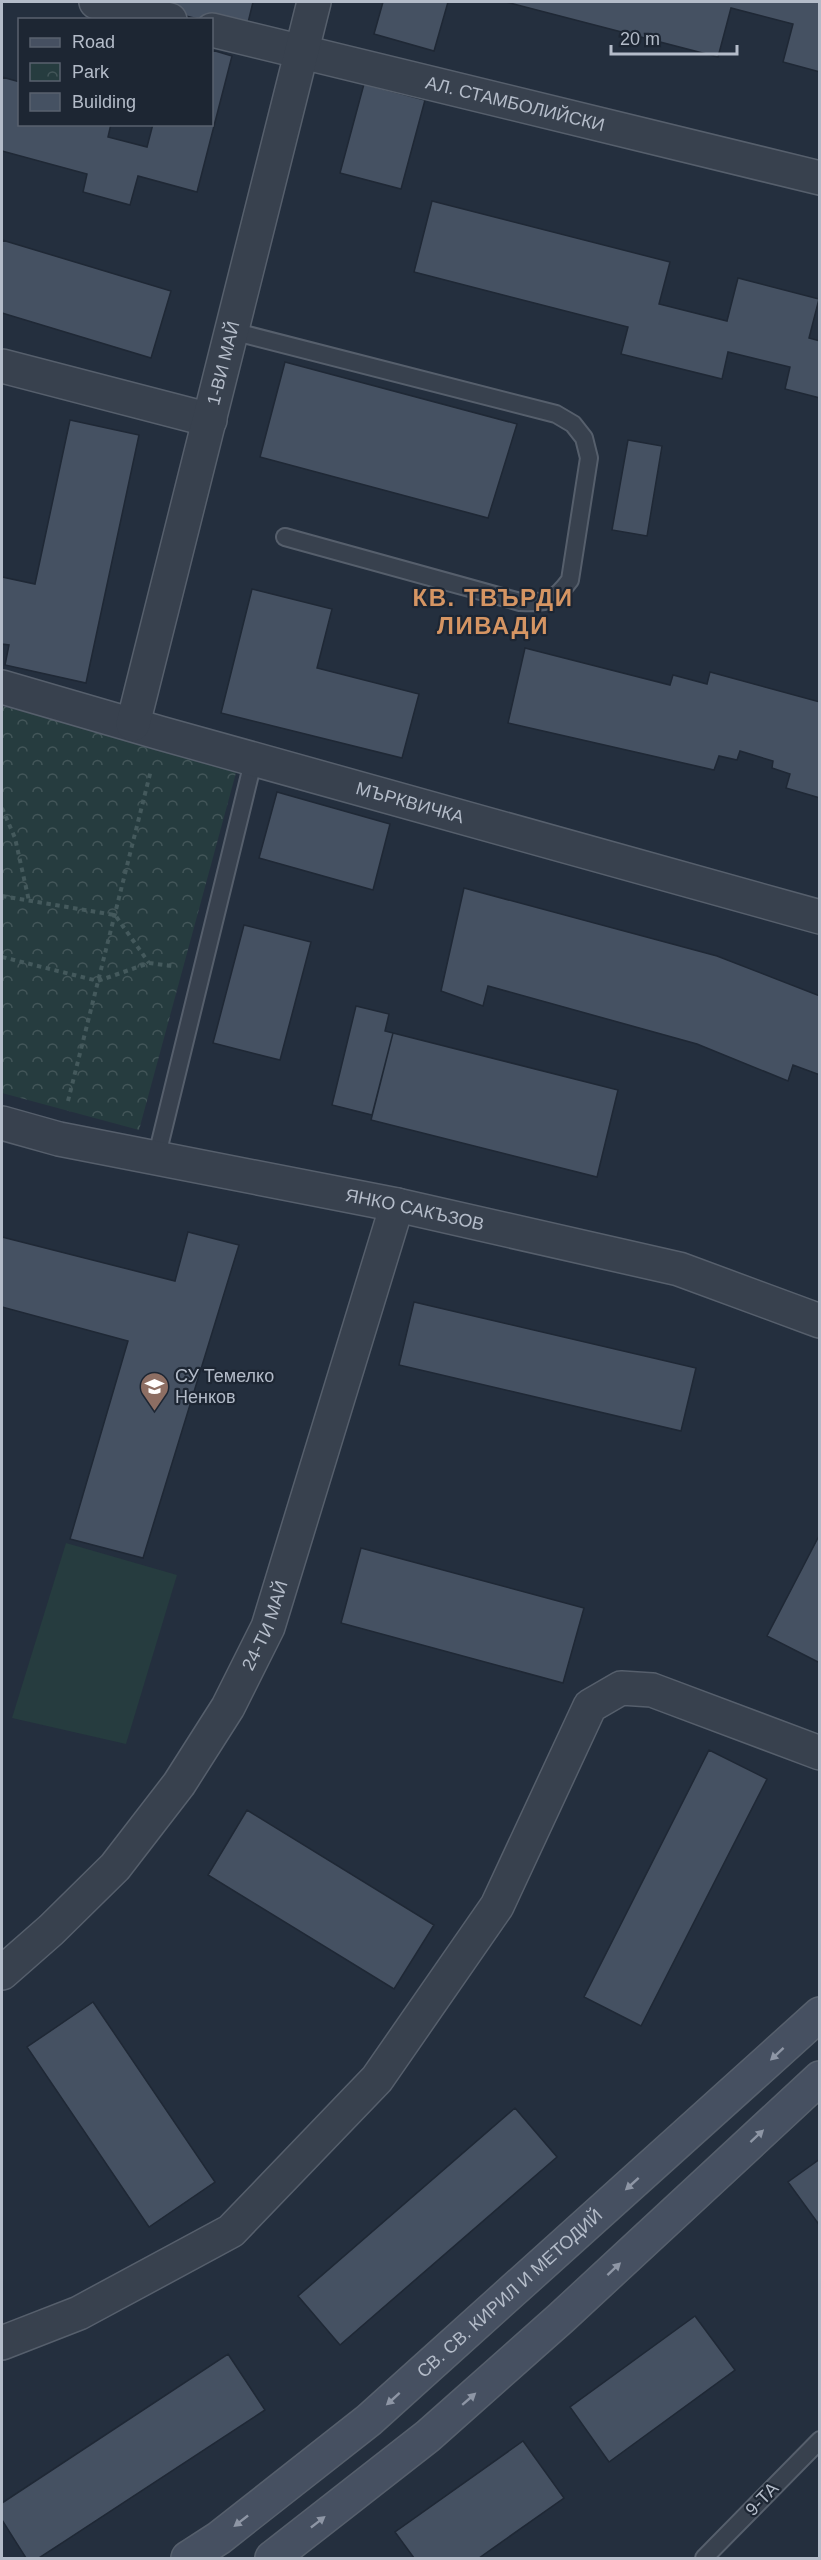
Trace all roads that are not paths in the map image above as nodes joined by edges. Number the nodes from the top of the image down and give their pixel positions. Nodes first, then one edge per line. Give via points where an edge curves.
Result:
1 (96, 2) edge
2 (314, 2) edge
3 (162, 18) edge
4 (213, 30) edge
5 (302, 52) junction
6 (819, 178) edge
7 (232, 331) junction
8 (2, 366) edge
9 (210, 420) junction
10 (285, 537) dead end
11 (2, 687) edge
12 (147, 729) junction
13 (254, 758) junction
14 (819, 917) edge
15 (2, 1123) edge
16 (156, 1159) junction
17 (397, 1205) junction
18 (819, 1321) edge
19 (819, 1753) edge
20 (2, 1973) edge
21 (819, 2014) edge
22 (819, 2078) edge
23 (2, 2343) edge
24 (819, 2440) edge
25 (188, 2559) edge
26 (272, 2559) edge
27 (704, 2559) edge

1 - 3 street
2 - 5 street, 1-ВИ МАЙ
4 - 5 street, АЛ. СТАМБОЛИЙСКИ
5 - 6 street, АЛ. СТАМБОЛИЙСКИ
5 - 7 street, 1-ВИ МАЙ
7 - 9 street, 1-ВИ МАЙ
7 - 10 lane via 556,414 573,424 584,438 589,458 570,580 559,596 542,603 520,602
8 - 9 street
9 - 12 street, 1-ВИ МАЙ
11 - 12 street, МЪРКВИЧКА
12 - 13 street, МЪРКВИЧКА
13 - 14 street, МЪРКВИЧКА
13 - 16 lane
15 - 16 street, ЯНКО САКЪЗОВ
16 - 17 street, ЯНКО САКЪЗОВ
17 - 18 street, ЯНКО САКЪЗОВ via 679,1269
17 - 20 street, 24-ТИ МАЙ via 268,1626 228,1707 179,1784 114,1868
19 - 23 street via 652,1690 621,1688 590,1706 498,1906 377,2079 231,2231 79,2313
21 -> 25 main road, СВ. СВ. КИРИЛ И МЕТОДИЙ via 369,2420
26 -> 22 main road via 428,2436
24 - 27 lane, 9-ТА

